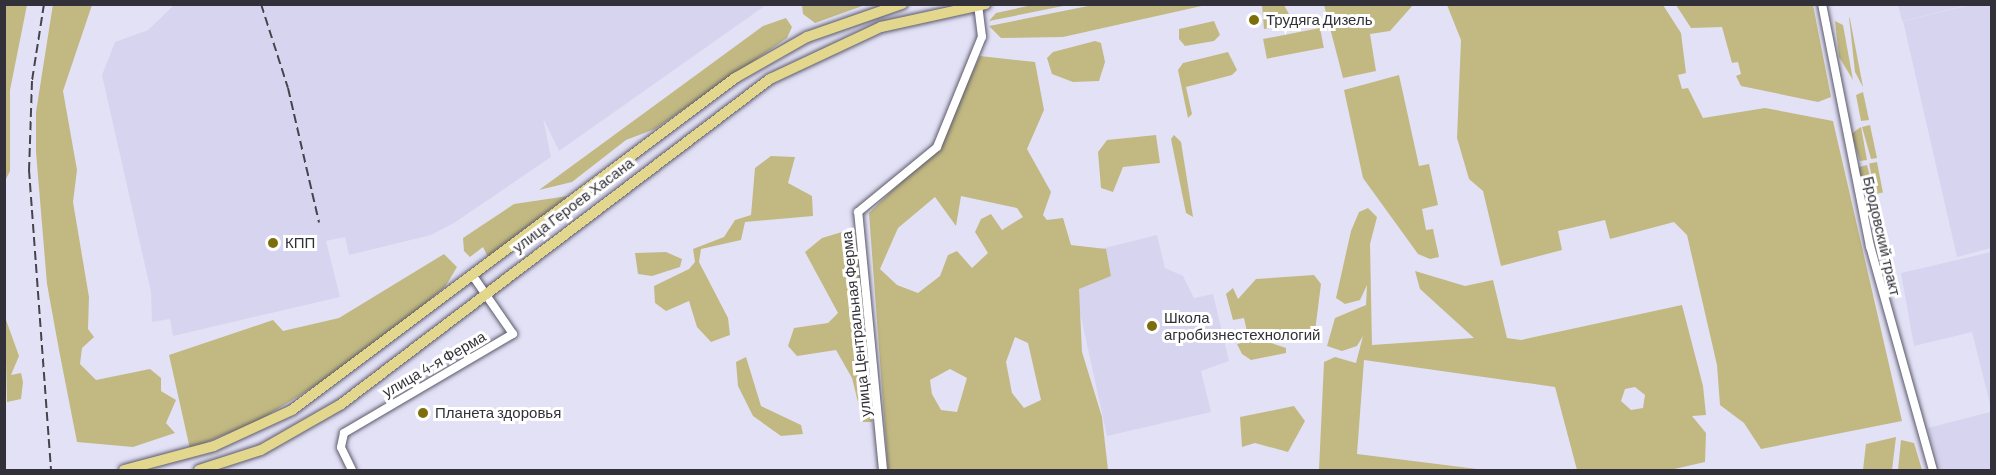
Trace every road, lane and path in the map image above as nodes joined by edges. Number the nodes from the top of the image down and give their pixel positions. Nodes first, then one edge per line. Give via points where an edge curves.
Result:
1 (902, 4) edge
2 (1822, 4) edge
3 (982, 5) edge
4 (473, 276) junction
5 (485, 291) junction
6 (124, 471) edge
7 (199, 471) edge
8 (352, 471) edge
9 (884, 471) edge
10 (1933, 471) edge

1 - 4 main road, улица Героев Хасана via 844,21 753,67
2 - 10 street, Бродовский тракт via 1870,246
3 - 5 main road, улица Героев Хасана via 881,27 770,79
3 - 9 street, улица Центральная Ферма via 982,37 937,147 858,212
4 - 5 street, улица 4-я Ферма
4 - 6 main road, улица Героев Хасана via 292,410 214,447
5 - 7 main road, улица Героев Хасана via 386,371 301,429
5 - 8 street, улица 4-я Ферма via 513,334 344,432 343,456

